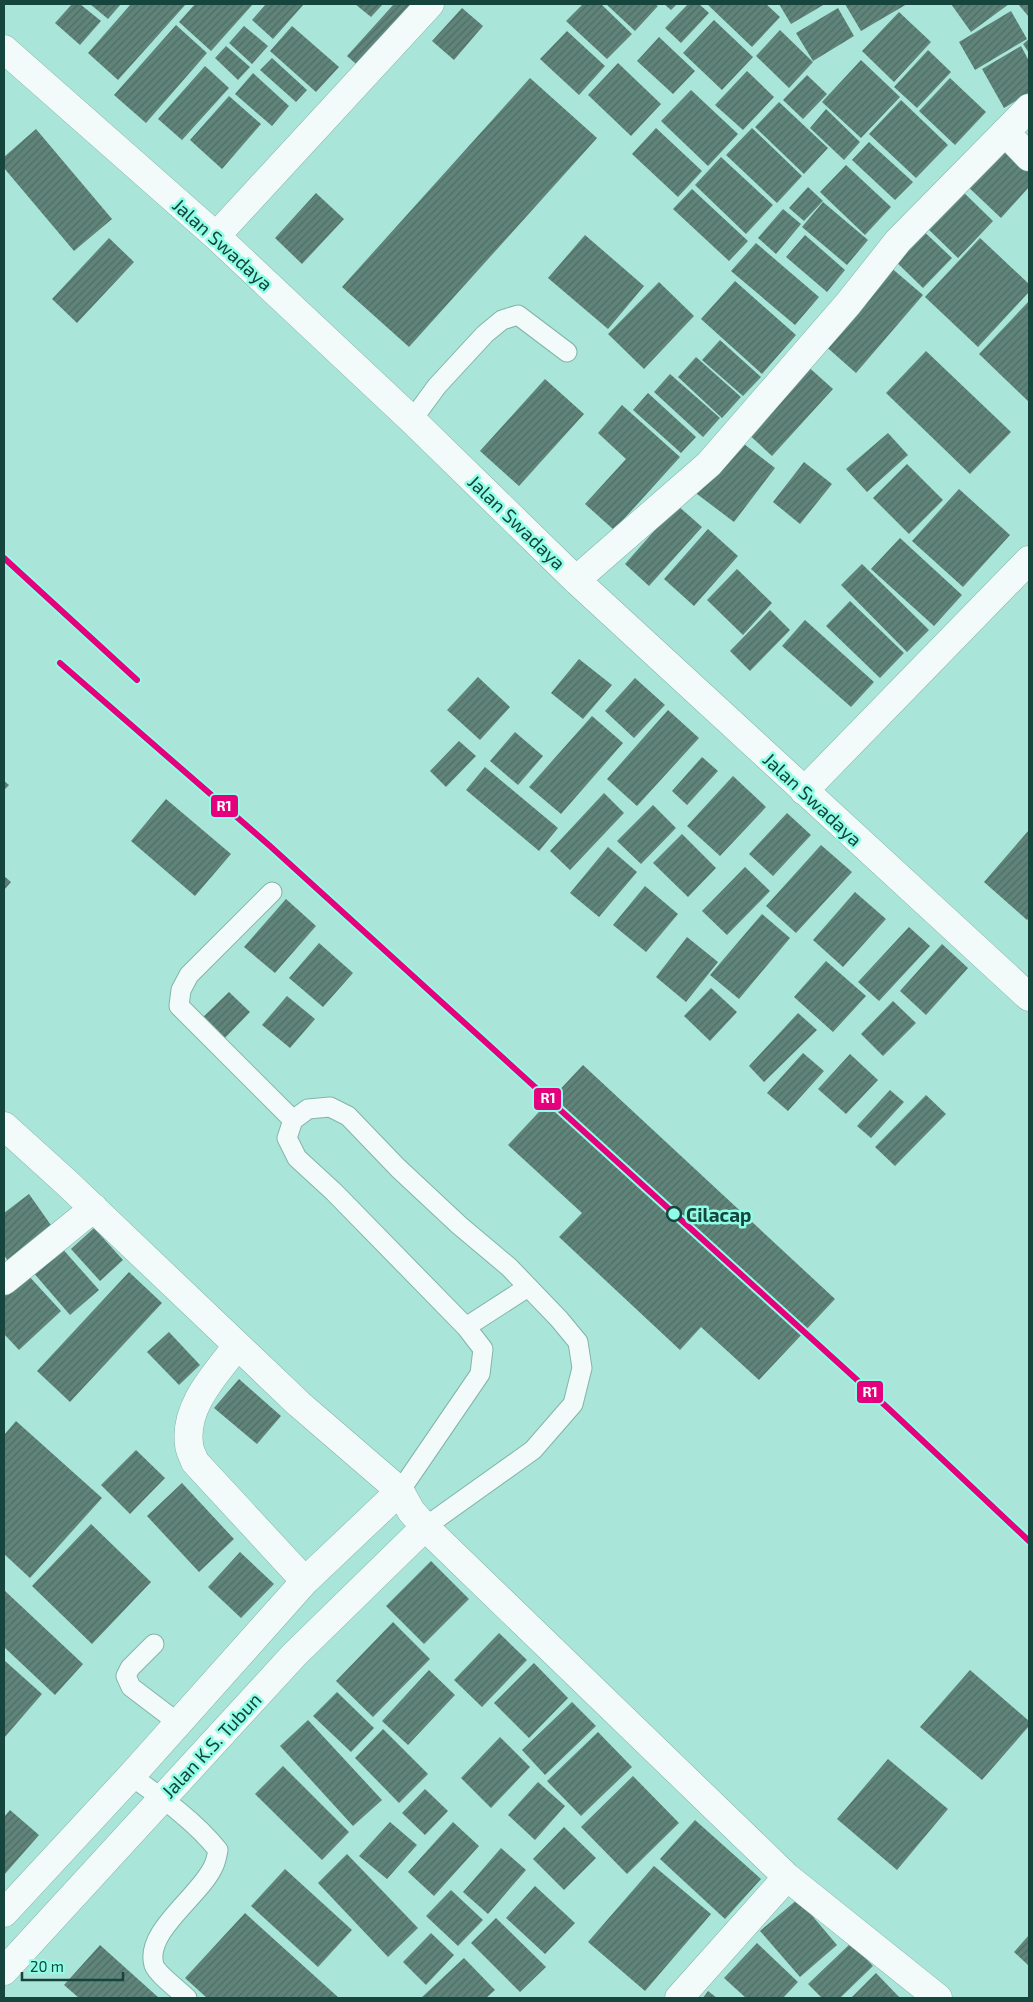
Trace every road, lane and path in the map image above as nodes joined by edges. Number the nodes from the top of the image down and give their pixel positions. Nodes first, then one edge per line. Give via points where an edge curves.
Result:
1 (430, 4) edge
2 (4, 49) edge
3 (1029, 108) edge
4 (1005, 132) junction
5 (1029, 157) edge
6 (216, 236) junction
7 (567, 352) dead end
8 (412, 420) junction
9 (1029, 560) edge
10 (576, 580) junction
11 (804, 791) junction
12 (272, 892) dead end
13 (1029, 997) edge
14 (293, 1120) junction
15 (4, 1126) edge
16 (94, 1208) junction
17 (4, 1281) edge
18 (528, 1287) junction
19 (466, 1327) junction
20 (237, 1346) junction
21 (400, 1491) junction
22 (425, 1527) junction
23 (305, 1581) junction
24 (154, 1644) dead end
25 (177, 1722) junction
26 (131, 1776) junction
27 (162, 1798) junction
28 (787, 1878) junction
29 (34, 1881) junction
30 (62, 1907) junction
31 (4, 1913) edge
32 (4, 1971) edge
33 (187, 1998) edge
34 (679, 1998) edge
35 (938, 1998) edge

1 - 6 street
2 - 6 street, Jalan Swadaya
3 - 4 street
4 - 5 street
4 - 10 street via 898,241 848,304 709,464
6 - 8 street, Jalan Swadaya
7 - 8 lane via 518,315 502,320 437,386
8 - 10 street, Jalan Swadaya
9 - 11 street
10 - 11 street, Jalan Swadaya
11 - 13 street, Jalan Swadaya
12 - 14 lane via 189,975 181,990 179,1006
14 - 18 lane via 308,1109 330,1107 348,1116 398,1168
14 - 19 lane via 287,1138 297,1158
15 - 16 street
16 - 17 street
16 - 20 street
18 - 19 lane
18 - 22 lane via 578,1342 582,1368 573,1404 533,1450
19 - 21 lane via 483,1349 480,1374
20 - 21 street via 298,1404
20 - 23 street via 198,1399 191,1418 188,1446 195,1462
21 - 22 street
21 - 23 street, Jalan K.S. Tubun
22 - 27 street, Jalan K.S. Tubun via 294,1656
22 - 28 street
23 - 25 street, Jalan K.S. Tubun
24 - 25 lane via 126,1676 131,1687
25 - 26 street, Jalan K.S. Tubun
26 - 27 lane
26 - 29 street, Jalan K.S. Tubun
27 - 30 street, Jalan K.S. Tubun
27 - 33 lane via 204,1833 218,1850 209,1873 163,1931 153,1951 155,1967
28 - 34 street
28 - 35 street
29 - 30 street
29 - 31 street, Jalan K.S. Tubun
30 - 32 street, Jalan K.S. Tubun

